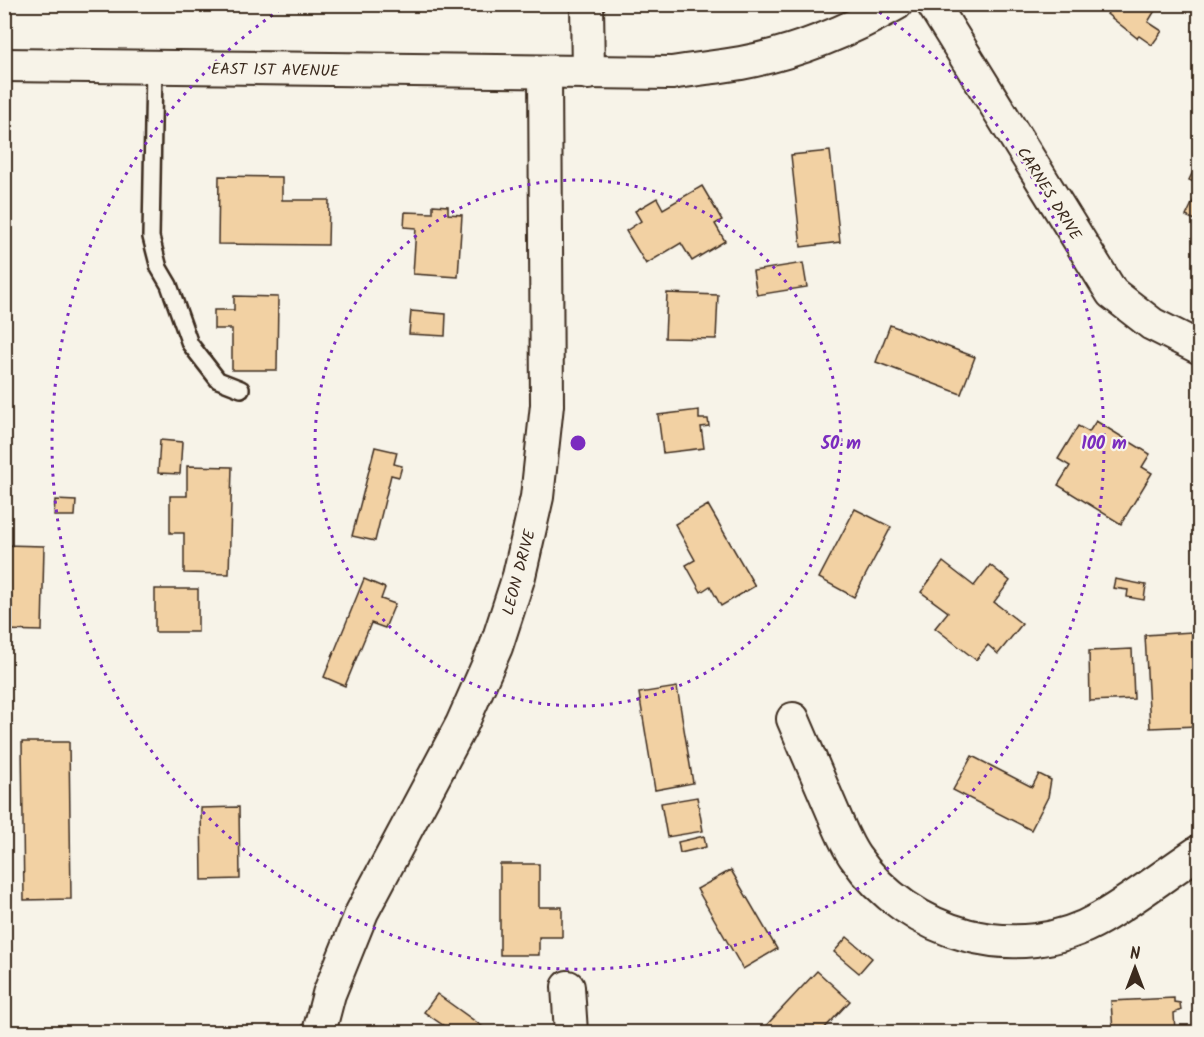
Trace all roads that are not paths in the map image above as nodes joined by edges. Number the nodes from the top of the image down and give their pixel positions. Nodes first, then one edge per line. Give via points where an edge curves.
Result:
1 (587, 4) edge
2 (896, 4) edge
3 (933, 4) edge
4 (4, 65) edge
5 (154, 67) junction
6 (545, 73) junction
7 (588, 73) junction
8 (1200, 348) edge
9 (241, 389) dead end
10 (793, 720) dead end
11 (1200, 851) edge
12 (568, 987) dead end
13 (319, 1032) edge
14 (571, 1032) edge

1 - 7 street
2 - 7 street via 806,45 742,63 672,73
3 - 8 street, CARNES DRIVE via 1112,293 1152,324
4 - 5 street, EAST 1ST AVENUE
5 - 6 street, EAST 1ST AVENUE
5 - 9 lane via 151,237 159,268 190,344 218,380
6 - 7 street, EAST 1ST AVENUE
6 - 13 street, LEON DRIVE via 547,405 537,497 519,576 496,647 462,724 362,912 329,994
10 - 11 street via 854,856 881,889 915,915 948,930 989,940 1025,941 1065,934 1100,919
12 - 14 street

